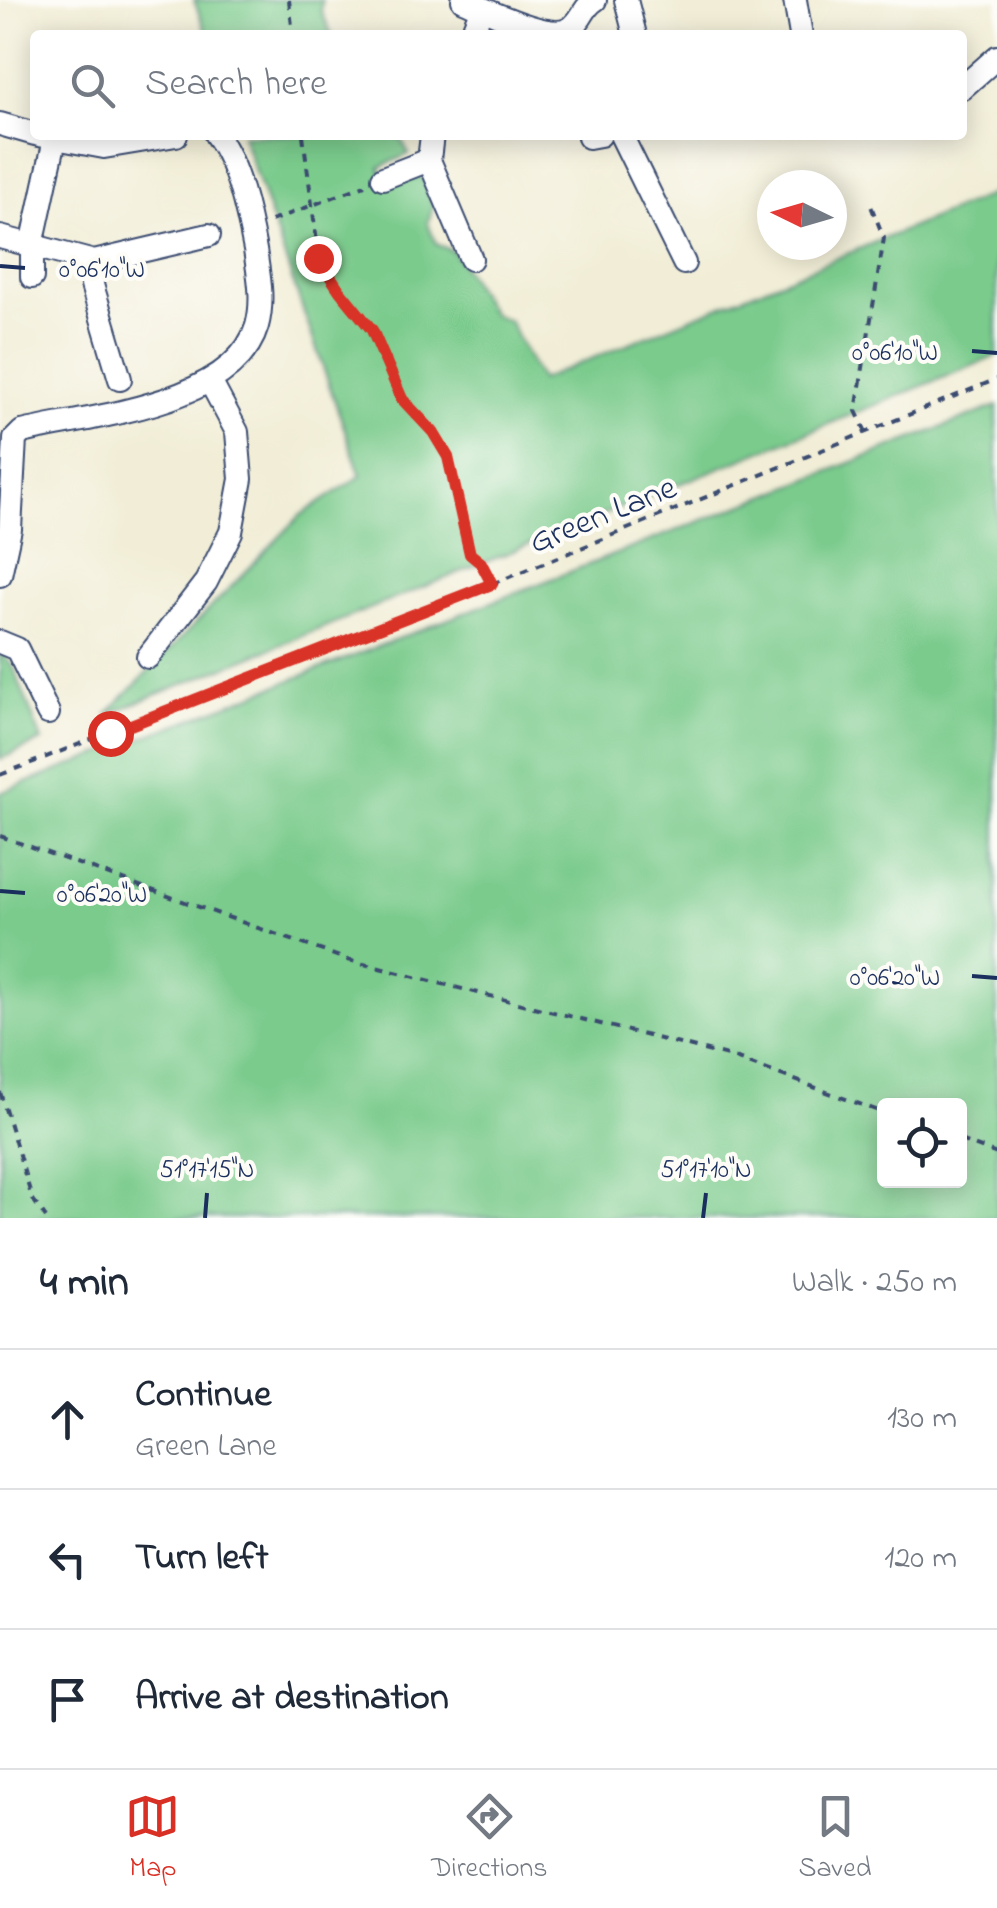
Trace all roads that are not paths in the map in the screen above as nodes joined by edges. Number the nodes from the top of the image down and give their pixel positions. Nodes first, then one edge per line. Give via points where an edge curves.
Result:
1 (596, 0) edge
2 (626, 0) edge
3 (795, 0) edge
4 (473, 4) edge
5 (471, 30) edge
6 (547, 30) edge
7 (563, 30) edge
8 (634, 30) edge
9 (800, 30) edge
10 (997, 58) edge
11 (967, 84) edge
12 (0, 124) edge
13 (30, 132) edge
14 (43, 140) edge
15 (67, 140) edge
16 (143, 140) edge
17 (220, 140) edge
18 (431, 140) edge
19 (623, 140) edge
20 (429, 160) junction
21 (383, 178) road end
22 (208, 235) dead end
23 (0, 237) edge
24 (32, 246) junction
25 (471, 259) dead end
26 (94, 262) junction
27 (684, 263) dead end
28 (32, 277) dead end
29 (120, 379) dead end
30 (210, 382) junction
31 (0, 575) edge
32 (0, 642) edge
33 (148, 657) dead end
34 (48, 713) dead end

1 - 7 street
2 - 8 street
3 - 9 street
4 - 5 street
4 - 6 street
10 - 11 street
12 - 13 street
14 - 24 street
15 - 16 street via 104,146
17 - 30 street via 250,227 262,292 256,330 235,363
18 - 20 street
19 - 27 street
20 - 21 street
20 - 25 street
22 - 26 street
23 - 24 street
24 - 26 street
24 - 28 street
26 - 29 street via 92,285
30 - 31 street via 128,410 22,432 13,449 10,530
30 - 33 street via 236,432 241,479 232,532 206,582
32 - 34 street via 17,649

